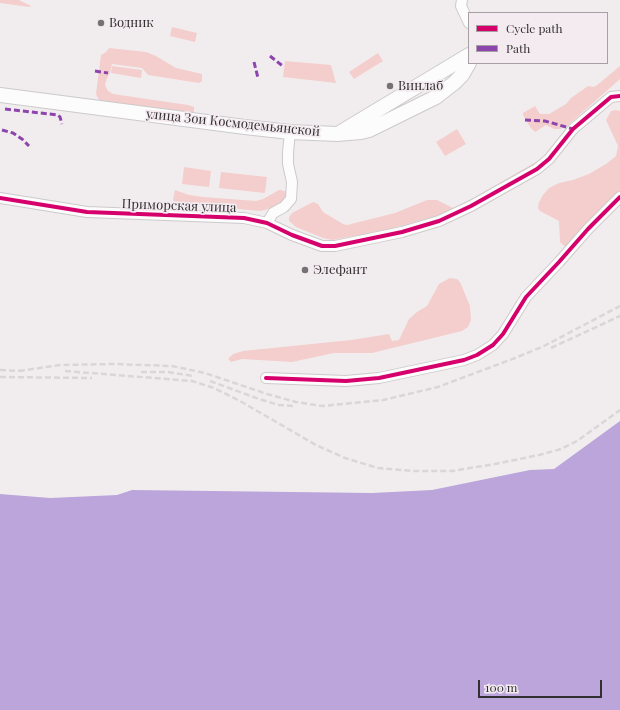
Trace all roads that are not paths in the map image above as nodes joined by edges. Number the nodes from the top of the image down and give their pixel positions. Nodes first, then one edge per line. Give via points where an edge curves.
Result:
1 (462, 0) edge
2 (468, 21) edge
3 (468, 56) edge
4 (468, 64) edge
5 (0, 95) edge
6 (620, 96) edge
7 (290, 132) junction
8 (337, 134) junction
9 (620, 197) edge
10 (0, 198) edge
11 (268, 223) junction
12 (266, 378) dead end

1 - 2 street via 461,6
3 - 8 main road
4 - 8 main road, улица Зои Космодемьянской via 462,75 436,97 369,130
5 - 7 main road, улица Зои Космодемьянской
6 - 11 street, Приморская улица via 611,97 573,129 549,159 537,169 439,221 382,237 335,246 322,246
7 - 8 main road, улица Зои Космодемьянской
7 - 11 street via 288,164 292,182 291,199 273,214
9 - 12 street via 526,297 503,334 477,355 379,378 346,381
10 - 11 street, Приморская улица via 87,212 244,218

